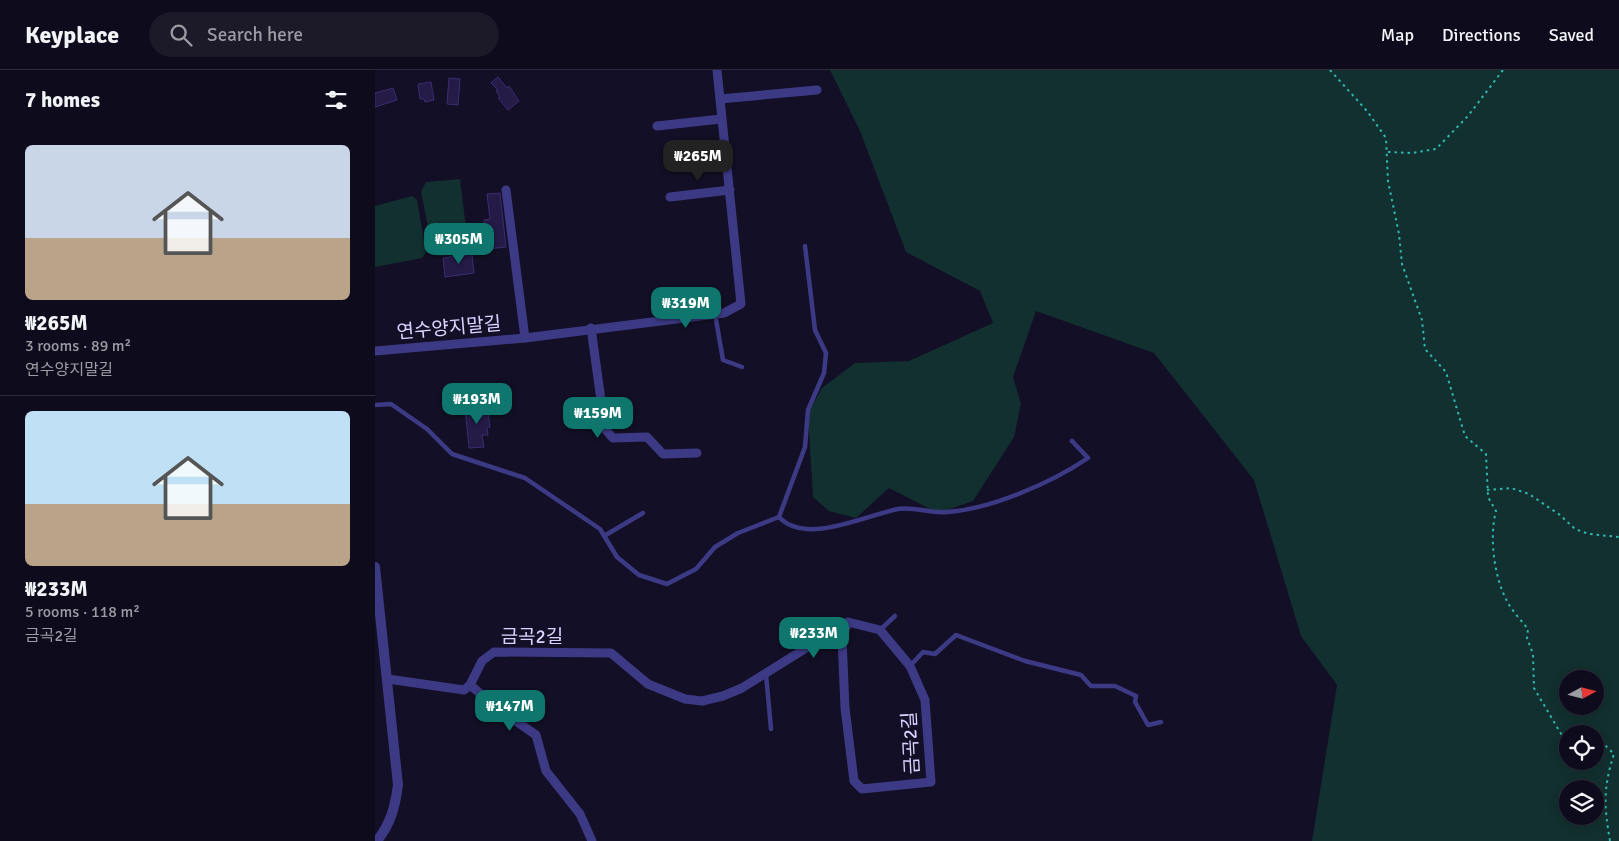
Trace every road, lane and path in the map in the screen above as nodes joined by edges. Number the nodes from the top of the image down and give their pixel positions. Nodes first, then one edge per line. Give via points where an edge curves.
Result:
1 (717, 70) edge
2 (1330, 70) edge
3 (1503, 70) edge
4 (817, 90) dead end
5 (719, 98) junction
6 (721, 119) junction
7 (657, 126) dead end
8 (1387, 152) junction
9 (506, 190) dead end
10 (729, 190) junction
11 (670, 197) dead end
12 (805, 246) dead end
13 (715, 314) junction
14 (591, 328) junction
15 (525, 338) junction
16 (375, 351) edge
17 (742, 367) dead end
18 (375, 405) edge
19 (1073, 441) dead end
20 (697, 453) dead end
21 (1487, 490) junction
22 (643, 513) dead end
23 (779, 517) junction
24 (604, 536) junction
25 (1619, 538) edge
26 (375, 567) edge
27 (895, 616) dead end
28 (378, 620) edge
29 (847, 622) junction
30 (880, 630) junction
31 (910, 666) junction
32 (766, 674) junction
33 (388, 679) junction
34 (470, 685) junction
35 (1161, 722) dead end
36 (771, 730) dead end
37 (1559, 730) edge
38 (1604, 745) edge
39 (377, 841) edge
40 (592, 841) edge
41 (1610, 841) edge

1 - 5 street, 연수양지말길
2 - 8 path via 1386,138
3 - 8 path via 1468,116 1436,149 1412,153
4 - 5 street
5 - 6 street, 연수양지말길
6 - 7 street
6 - 10 street, 연수양지말길
8 - 21 path via 1388,182 1399,234 1401,264 1422,320 1425,349 1446,372 1465,436 1486,454
9 - 15 street, 연수양지말길
10 - 11 street
10 - 13 street, 연수양지말길 via 741,304
12 - 23 lane via 815,330 826,353 824,373 808,410 805,447
13 - 14 street, 연수양지말길
13 - 17 lane via 723,360
14 - 15 street, 연수양지말길
14 - 20 street via 605,429 613,438 647,437 663,454
15 - 16 street, 연수양지말길
18 - 24 lane via 391,404 427,429 453,454 525,478 600,529
19 - 23 lane via 1088,458 1039,486 963,511 934,514 901,508 860,521 813,530 784,522
21 - 25 path via 1511,488 1529,494 1575,529
21 - 37 path via 1495,511 1491,529 1499,576 1507,601 1528,629 1534,688
22 - 24 lane
23 - 24 lane via 738,533 715,547 696,569 667,584 639,575 617,557
26 - 28 street
27 - 30 lane
28 - 33 street
29 - 30 street
29 - 31 street, 금곡2길 via 842,638 845,708 854,781 862,789 931,782 925,700
29 - 32 street, 금곡2길
30 - 31 street, 금곡2길
31 - 35 lane via 923,652 935,654 956,635 1025,661 1081,675 1091,686 1115,686 1136,696 1135,702 1148,724
32 - 34 street, 금곡2길 via 723,696 703,701 685,699 648,684 611,653 494,652 482,661
32 - 36 lane
33 - 34 street via 464,690
33 - 39 street via 398,785 395,810
34 - 40 street via 535,735 546,771 580,814
38 - 41 path via 1614,754 1606,780 1605,810

